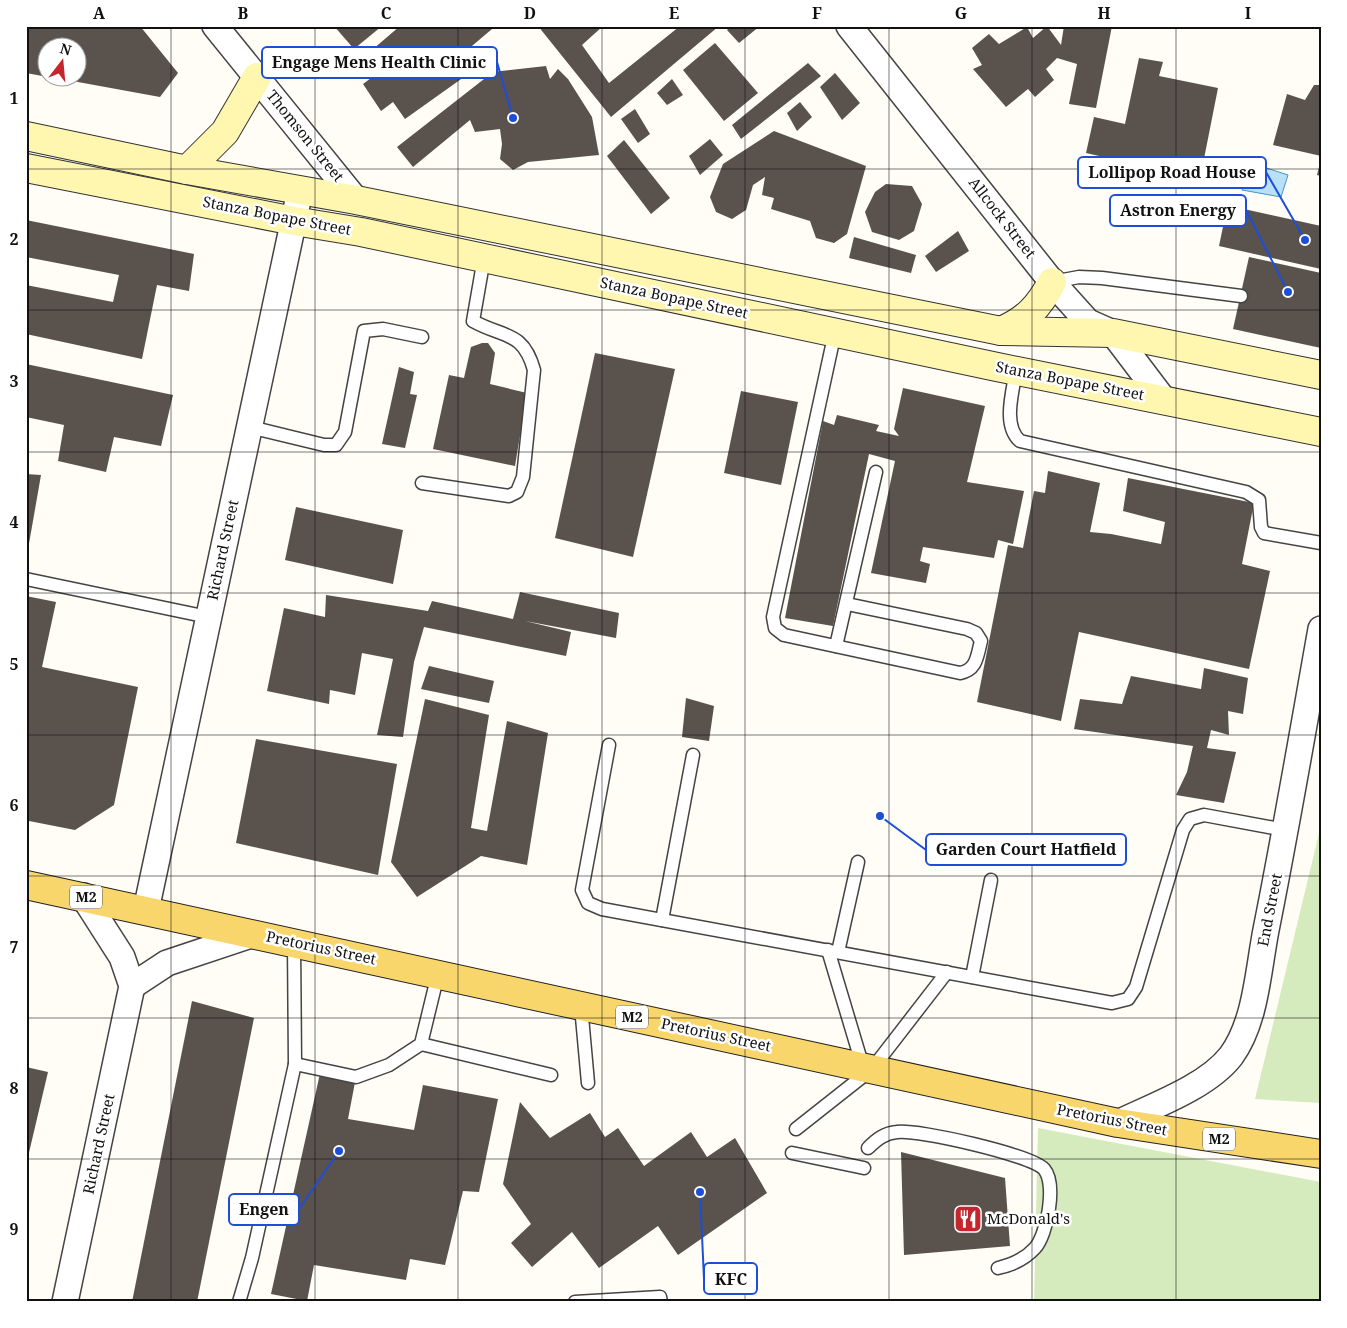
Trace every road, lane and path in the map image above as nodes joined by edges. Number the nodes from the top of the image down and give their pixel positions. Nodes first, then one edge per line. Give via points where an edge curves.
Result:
1 (215, 26) edge
2 (849, 26) edge
3 (257, 77) junction
4 (26, 136) edge
5 (26, 168) edge
6 (187, 170) junction
7 (300, 191) junction
8 (356, 200) junction
9 (294, 222) junction
10 (484, 258) junction
11 (1052, 282) junction
12 (1241, 296) dead end
13 (1001, 331) junction
14 (835, 332) junction
15 (1113, 333) junction
16 (422, 337) dead end
17 (1016, 370) junction
18 (1321, 375) edge
19 (1164, 399) junction
20 (250, 427) junction
21 (1321, 432) edge
22 (876, 472) dead end
23 (422, 482) dead end
24 (1321, 543) edge
25 (26, 579) edge
26 (846, 604) junction
27 (208, 617) junction
28 (1321, 629) edge
29 (836, 646) junction
30 (609, 745) dead end
31 (693, 755) dead end
32 (1285, 830) junction
33 (858, 862) dead end
34 (991, 880) dead end
35 (26, 884) edge
36 (83, 896) junction
37 (146, 910) junction
38 (662, 920) junction
39 (254, 934) junction
40 (294, 942) junction
41 (833, 951) junction
42 (947, 972) junction
43 (438, 974) junction
44 (972, 977) junction
45 (132, 986) junction
46 (582, 1006) junction
47 (422, 1044) junction
48 (295, 1064) junction
49 (868, 1068) junction
50 (551, 1075) dead end
51 (588, 1083) dead end
52 (1118, 1123) junction
53 (796, 1130) dead end
54 (868, 1148) dead end
55 (792, 1152) dead end
56 (1321, 1154) edge
57 (864, 1168) dead end
58 (998, 1268) dead end
59 (661, 1300) edge
60 (65, 1302) edge
61 (239, 1302) edge
62 (575, 1302) edge

1 - 3 street, Thomson Street
2 - 11 street, Allcock Street
3 - 6 main road via 225,132
3 - 8 street, Thomson Street
4 - 6 main road, Stanza Bopape Street
5 - 9 main road, Stanza Bopape Street
6 - 7 main road, Stanza Bopape Street
7 - 8 main road, Stanza Bopape Street
7 - 9 street, Richard Street
8 - 13 main road, Stanza Bopape Street
9 - 10 main road, Stanza Bopape Street via 361,232
9 - 20 street, Richard Street
10 - 14 main road, Stanza Bopape Street
10 - 23 lane via 473,321 519,340 530,355 534,370 523,477 517,492 509,496
11 - 12 lane via 1102,278
11 - 13 main road via 1036,309 1024,320
11 - 15 street, Allcock Street via 1088,322
13 - 15 main road, Stanza Bopape Street
14 - 17 main road, Stanza Bopape Street
14 - 29 lane via 773,617 775,628 784,635
15 - 18 main road, Stanza Bopape Street
15 - 19 street, Allcock Street
16 - 20 lane via 383,329 364,332 344,432 336,445 324,446
17 - 19 main road, Stanza Bopape Street
17 - 24 lane via 1010,412 1012,431 1020,441 1246,492 1259,500 1264,533
19 - 21 main road, Stanza Bopape Street
20 - 27 street, Richard Street
22 - 26 lane
25 - 27 lane
26 - 29 lane
26 - 29 lane via 976,633 981,641 976,663 968,671 960,673
27 - 37 street, Richard Street
28 - 32 street, End Street
30 - 38 lane via 582,890 588,903 602,909
31 - 38 lane
32 - 44 lane via 1204,815 1190,819 1183,830 1136,987 1128,999 1112,1003
32 - 52 street, End Street via 1252,1004 1241,1040 1224,1064 1208,1077
33 - 41 lane
34 - 44 lane
35 - 36 main road, Pretorius Street / M2
36 - 37 main road, Pretorius Street / M2
36 - 45 street via 122,957
37 - 39 main road, Pretorius Street / M2
38 - 41 lane
39 - 40 main road, Pretorius Street / M2
39 - 45 street via 167,963
40 - 43 main road, Pretorius Street / M2
40 - 48 lane
41 - 42 lane
41 - 49 lane
42 - 44 lane
42 - 49 lane
43 - 46 main road, Pretorius Street / M2
43 - 47 lane
45 - 60 street, Richard Street
46 - 49 main road, Pretorius Street / M2
46 - 51 lane
47 - 48 lane via 389,1065 356,1077
47 - 50 lane
48 - 61 lane via 252,1258
49 - 52 main road, Pretorius Street / M2
49 - 53 lane
52 - 56 main road, Pretorius Street / M2
54 - 58 lane via 885,1134 900,1131 918,1133 1015,1154 1044,1169 1050,1186 1047,1220 1042,1235 1029,1254
55 - 57 lane
59 - 62 lane

